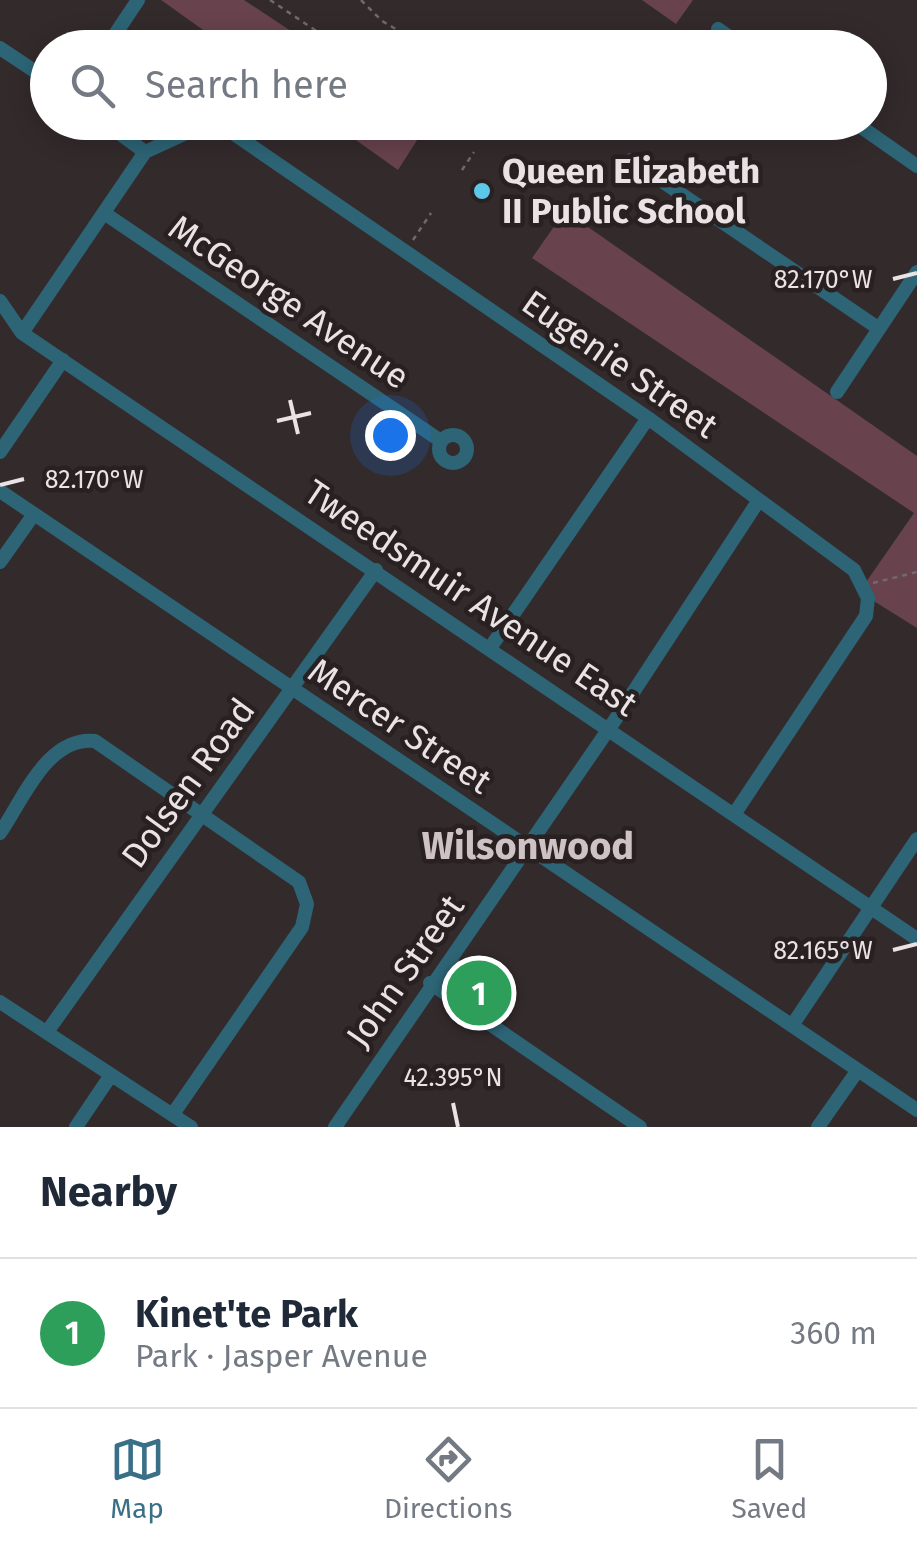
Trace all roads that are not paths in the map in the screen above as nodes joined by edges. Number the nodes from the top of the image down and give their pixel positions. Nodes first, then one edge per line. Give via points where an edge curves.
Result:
1 (138, 0) edge
2 (118, 30) edge
3 (0, 48) edge
4 (30, 68) edge
5 (129, 140) edge
6 (169, 140) edge
7 (241, 140) edge
8 (880, 140) edge
9 (145, 152) junction
10 (631, 160) dead end
11 (917, 166) edge
12 (104, 213) junction
13 (917, 272) edge
14 (0, 302) edge
15 (878, 328) junction
16 (22, 333) junction
17 (64, 360) junction
18 (838, 392) dead end
19 (648, 418) junction
20 (441, 441) dead end
21 (0, 452) edge
22 (0, 491) edge
23 (760, 500) junction
24 (34, 514) junction
25 (0, 562) edge
26 (376, 570) junction
27 (490, 648) junction
28 (294, 690) junction
29 (608, 728) junction
30 (201, 812) junction
31 (735, 813) junction
32 (0, 834) edge
33 (917, 839) edge
34 (528, 847) junction
35 (871, 908) junction
36 (917, 938) edge
37 (430, 983) junction
38 (0, 1002) edge
39 (793, 1024) junction
40 (48, 1032) junction
41 (858, 1070) junction
42 (110, 1075) junction
43 (917, 1110) edge
44 (173, 1114) junction
45 (337, 1126) edge
46 (76, 1127) edge
47 (191, 1127) edge
48 (640, 1127) edge
49 (818, 1127) edge

1 - 2 street
3 - 4 street
5 - 9 street
6 - 9 street, Eugenie Street
7 - 19 street, Eugenie Street
8 - 11 street
9 - 12 street
10 - 15 street
12 - 16 street
12 - 20 street, McGeorge Avenue
13 - 15 street
14 - 16 street, Tweedsmuir Avenue East
15 - 18 street
16 - 17 street, Tweedsmuir Avenue East
17 - 21 street
17 - 26 street, Tweedsmuir Avenue East
19 - 23 street, Eugenie Street
19 - 27 street
22 - 24 street, Mercer Street
23 - 29 street, John Street
23 - 31 street, Eugenie Street via 854,570 868,598 854,639
24 - 25 street
24 - 28 street, Mercer Street
26 - 27 street, Tweedsmuir Avenue East
26 - 28 street, Dolsen Road
27 - 29 street, Tweedsmuir Avenue East
28 - 30 street, Dolsen Road
28 - 34 street, Mercer Street
29 - 31 street, Tweedsmuir Avenue East
29 - 34 street, John Street
30 - 32 street via 85,740 51,757
30 - 40 street, Dolsen Road
30 - 44 street via 298,882 307,904 302,927
31 - 35 street, Tweedsmuir Avenue East
33 - 35 street
34 - 37 street, John Street
34 - 39 street, Mercer Street
35 - 36 street, Tweedsmuir Avenue East
35 - 39 street
37 - 45 street, John Street
37 - 48 street
38 - 40 street
39 - 41 street, Mercer Street
40 - 42 street
41 - 43 street, Mercer Street
41 - 49 street
42 - 44 street
42 - 46 street
44 - 47 street

